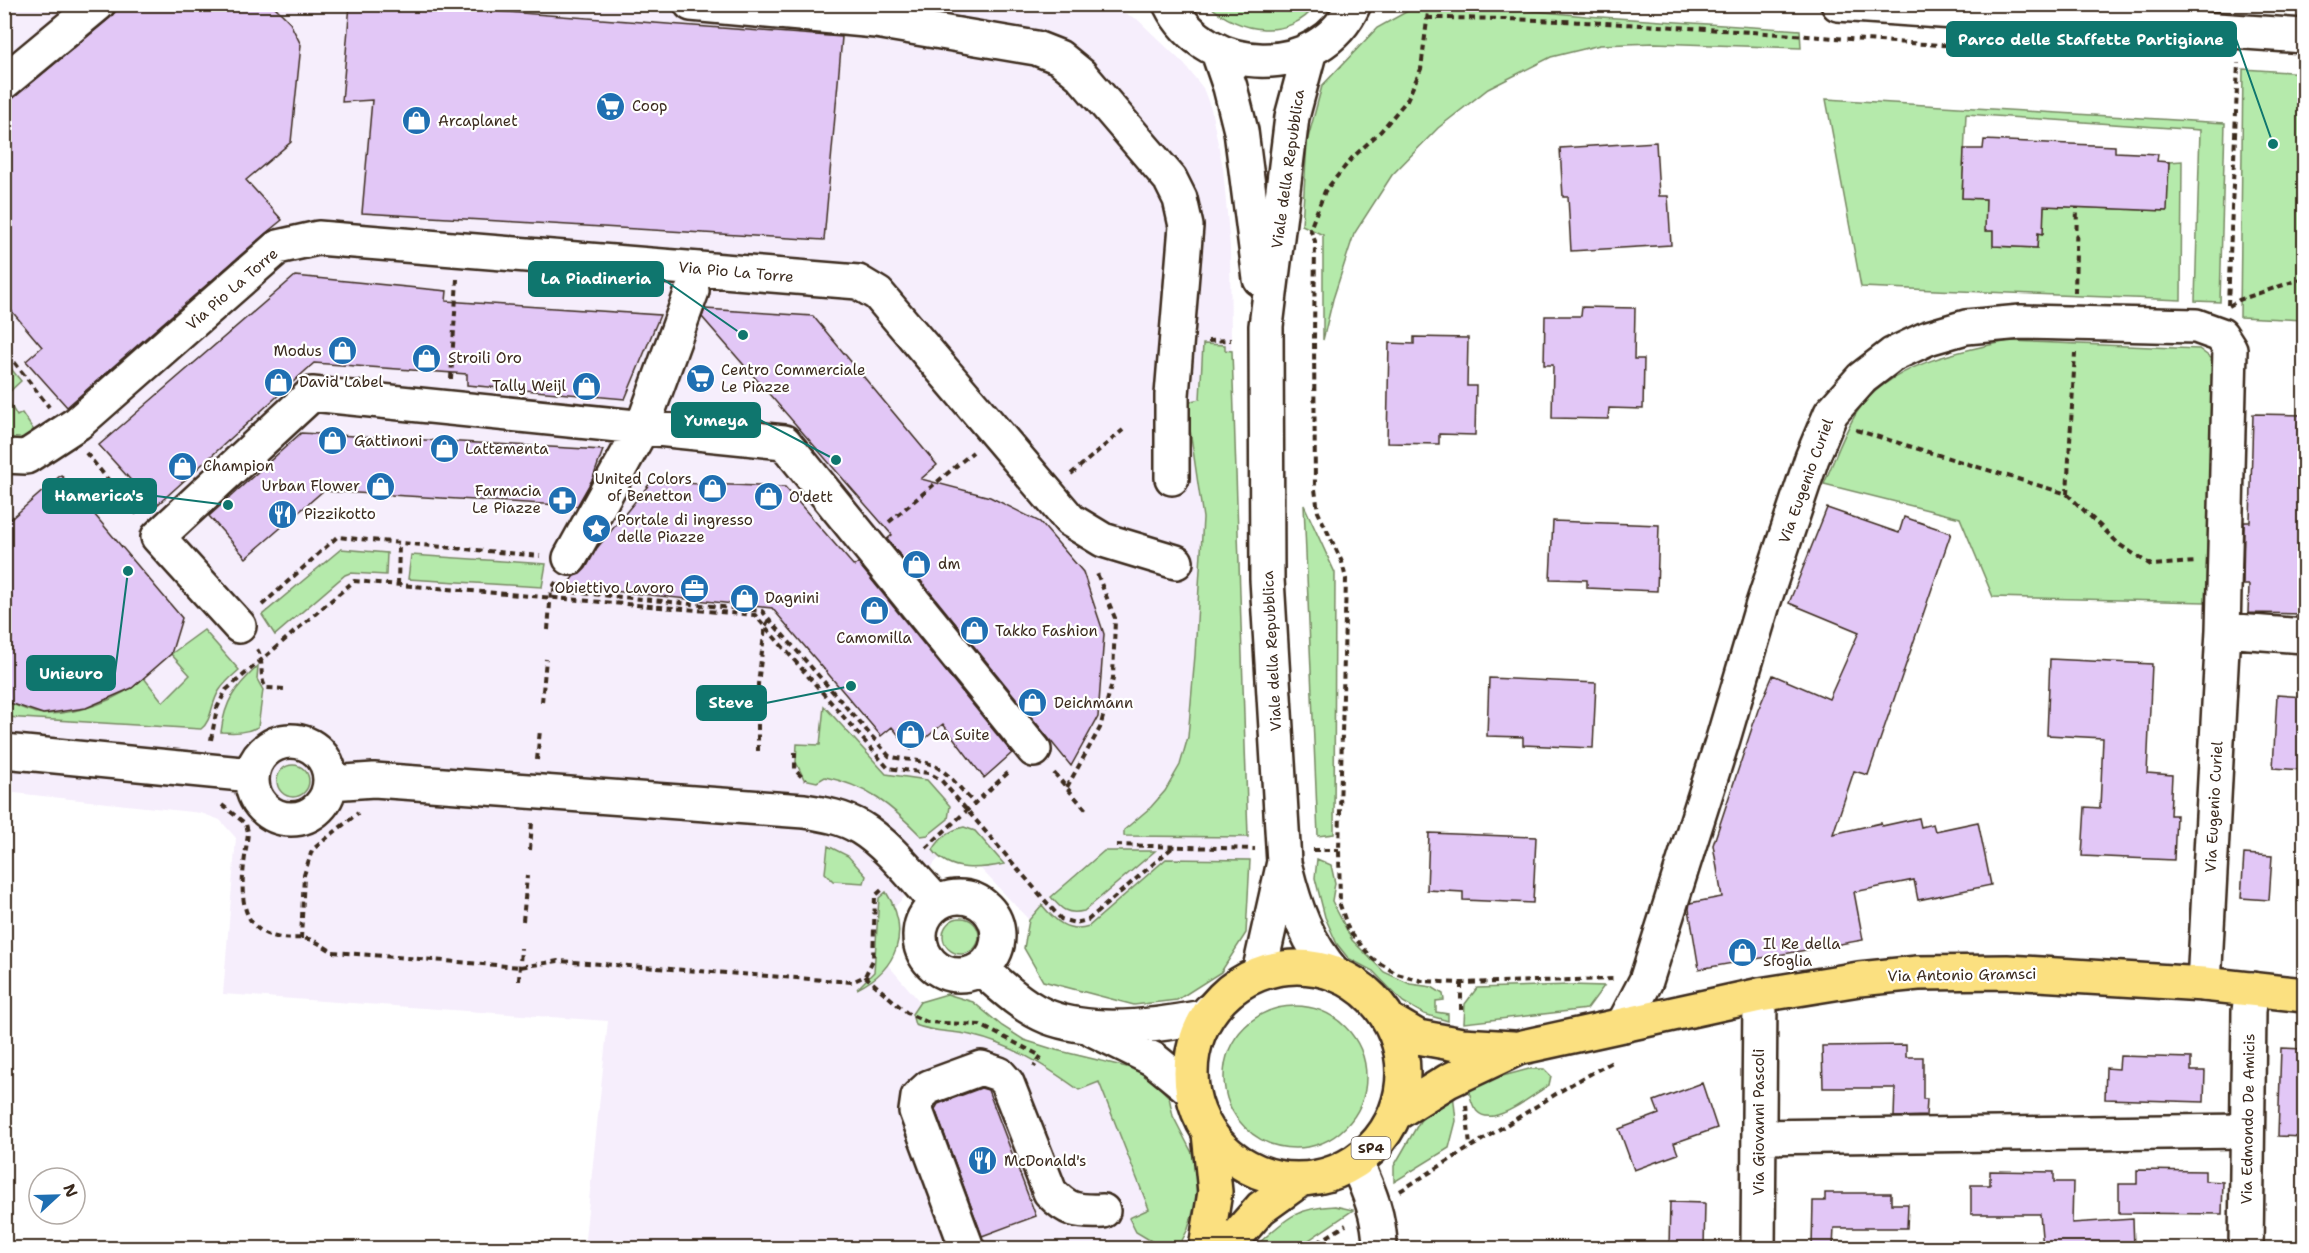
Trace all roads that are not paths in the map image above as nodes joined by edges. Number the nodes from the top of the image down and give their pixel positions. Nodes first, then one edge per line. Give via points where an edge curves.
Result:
1 (98, 4) edge
2 (691, 4) edge
3 (1838, 4) edge
4 (1170, 5) edge
5 (1360, 8) edge
6 (2304, 36) edge
7 (1310, 50) junction
8 (1218, 52) junction
9 (4, 82) edge
10 (692, 291) dead end
11 (1266, 326) junction
12 (642, 428) junction
13 (4, 456) edge
14 (1173, 478) dead end
15 (570, 558) road end
16 (1176, 562) dead end
17 (238, 626) road end
18 (2223, 630) junction
19 (2304, 636) edge
20 (1034, 750) dead end
21 (4, 751) edge
22 (252, 775) junction
23 (330, 783) junction
24 (1284, 862) junction
25 (937, 903) junction
26 (981, 969) junction
27 (1259, 973) junction
28 (1335, 974) junction
29 (2204, 984) junction
30 (2252, 989) junction
31 (1760, 995) junction
32 (2304, 995) edge
33 (1209, 1011) junction
34 (1389, 1020) junction
35 (1084, 1025) junction
36 (1623, 1040) junction
37 (1518, 1048) junction
38 (1191, 1090) junction
39 (1395, 1114) junction
40 (2247, 1131) junction
41 (1209, 1133) junction
42 (1759, 1137) junction
43 (1356, 1162) junction
44 (1300, 1180) junction
45 (1102, 1211) dead end
46 (967, 1248) edge
47 (1206, 1248) edge
48 (1226, 1248) edge
49 (1380, 1248) edge
50 (1758, 1248) edge
51 (2246, 1248) edge

1 - 9 street
2 - 14 street via 876,21 1036,48 1059,57 1081,75 1170,179 1180,199 1186,226 1173,395
3 - 6 street
4 - 8 street via 1184,25
5 - 7 street
7 - 8 street via 1288,59 1264,62
7 - 11 street, Viale della Repubblica via 1292,117
8 - 11 street, Viale della Repubblica via 1241,131
10 - 12 street
11 - 24 street, Viale della Repubblica via 1267,579
12 - 15 street
12 - 17 street via 312,394 158,537
12 - 20 street via 784,442
13 - 16 street, Via Pio La Torre via 26,457 78,423 278,247 318,238 858,282 878,294 1070,520 1103,540
18 - 19 street
18 - 29 street, Via Eugenio Curiel
18 - 36 street, Via Eugenio Curiel via 2230,349 2221,335 2196,326 2021,322 1966,327 1928,338 1892,355 1862,378 1831,413 1812,458 1646,981
21 - 22 street
22 - 23 street via 264,752 275,744 301,742 311,746 326,762
22 - 23 street via 262,806 281,818 314,812 328,794
23 - 25 street via 374,780 834,816 862,828 884,847 893,879
24 - 27 street, Viale della Repubblica
24 - 28 street via 1305,931
25 - 26 street via 948,898 966,898 983,904 991,913 998,937 996,949
25 - 26 street via 922,921 920,944 924,954 931,964 949,974 968,975
26 - 35 street via 1035,1010
27 - 28 main road, SP4 via 1284,967 1311,967
27 - 33 main road, SP4 via 1222,997
28 - 34 main road, SP4 via 1357,985
29 - 30 main road, Via Antonio Gramsci
29 - 31 main road, Via Antonio Gramsci via 2007,972 1918,973 1859,978
30 - 32 main road, Via Antonio Gramsci
30 - 40 street, Via Edmondo De Amicis
31 - 36 main road, Via Antonio Gramsci
31 - 42 street, Via Giovanni Pascoli
33 - 35 street via 1207,1016 1173,1023 1131,1027
33 - 38 main road, SP4 via 1190,1062
34 - 37 main road, Via Antonio Gramsci via 1418,1037 1462,1045
34 - 39 main road, SP4 via 1402,1067 1401,1095
35 - 38 street via 1153,1059
36 - 37 main road, Via Antonio Gramsci
37 - 39 main road, Via Antonio Gramsci via 1448,1081
38 - 41 main road, SP4 via 1197,1113
39 - 43 main road, SP4 via 1379,1141
40 - 42 street
40 - 51 street, Via Edmondo De Amicis
41 - 44 main road, SP4 via 1233,1159 1265,1175
41 - 47 main road via 1215,1192
42 - 50 street, Via Giovanni Pascoli
43 - 44 main road, SP4 via 1319,1178
43 - 49 street via 1375,1207
44 - 48 main road via 1261,1208
45 - 46 street via 1078,1212 1063,1205 1050,1192 1007,1083 999,1074 981,1068 928,1087 918,1097 916,1111

